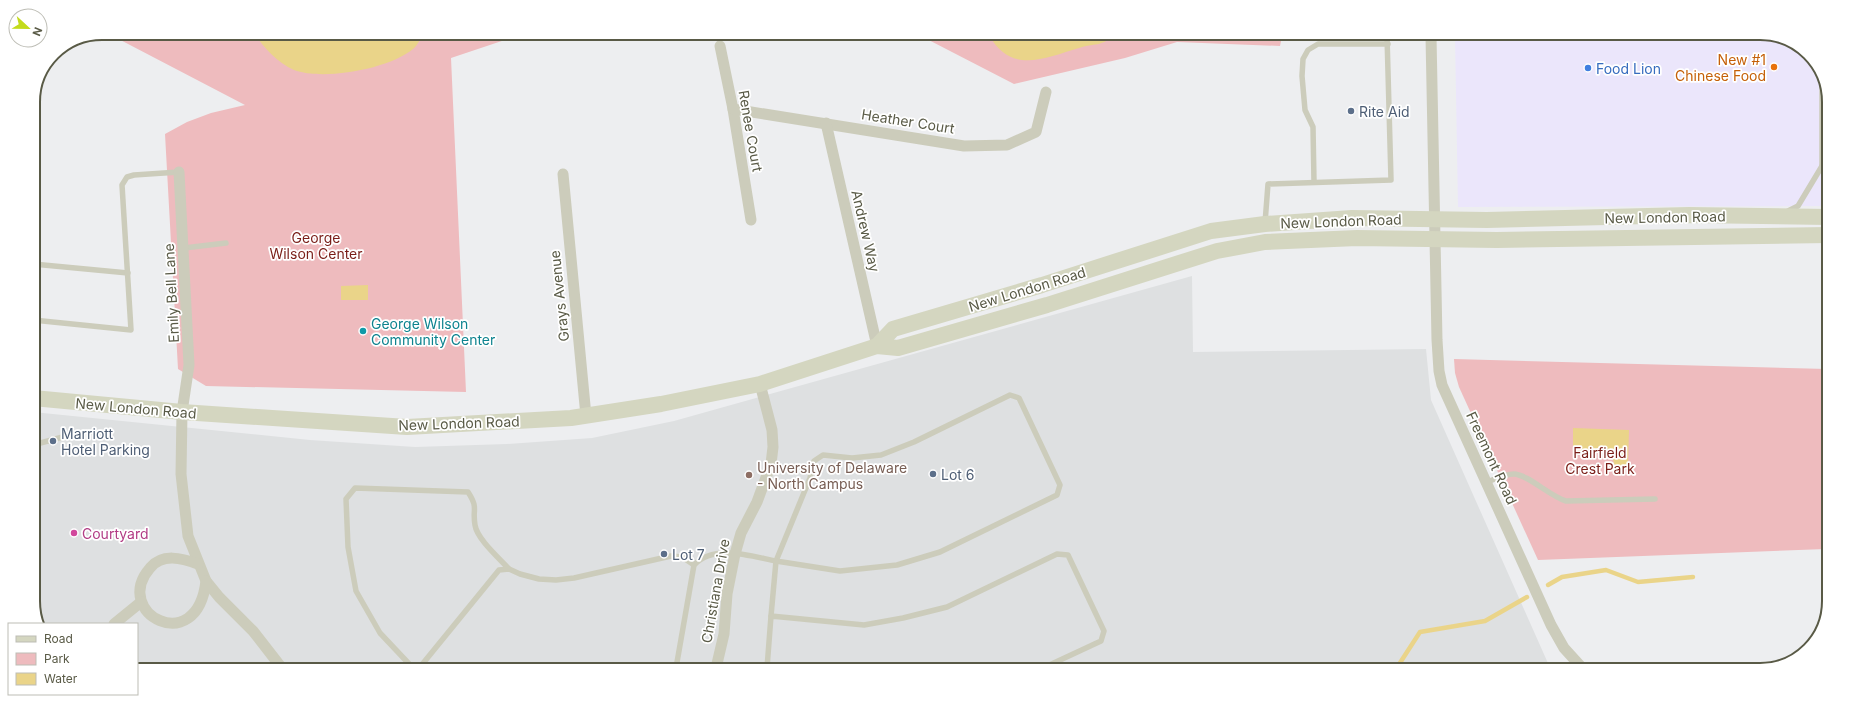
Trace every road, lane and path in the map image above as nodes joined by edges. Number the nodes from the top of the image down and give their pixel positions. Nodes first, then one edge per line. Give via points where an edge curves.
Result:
1 (1388, 40) edge
2 (1432, 40) edge
3 (1388, 44) junction
4 (720, 46) dead end
5 (1046, 92) dead end
6 (1822, 98) edge
7 (733, 109) junction
8 (826, 123) junction
9 (1822, 166) joint
10 (179, 172) joint
11 (563, 174) dead end
12 (1314, 182) junction
13 (1778, 216) junction
14 (1822, 217) edge
15 (1435, 218) junction
16 (751, 220) dead end
17 (1265, 224) junction
18 (1822, 235) edge
19 (1435, 240) junction
20 (226, 243) dead end
21 (184, 248) junction
22 (40, 265) edge
23 (128, 273) junction
24 (40, 321) edge
25 (877, 346) junction
26 (760, 384) junction
27 (40, 399) edge
28 (182, 412) junction
29 (586, 416) junction
30 (70, 435) dead end
31 (40, 443) edge
32 (1487, 482) junction
33 (1655, 499) dead end
34 (735, 554) junction
35 (776, 561) junction
36 (198, 564) junction
37 (694, 565) junction
38 (509, 569) junction
39 (206, 581) junction
40 (141, 602) junction
41 (771, 616) junction
42 (115, 623) edge
43 (278, 663) edge
44 (408, 663) edge
45 (423, 663) edge
46 (677, 663) edge
47 (717, 663) edge
48 (767, 663) edge
49 (1054, 663) edge
50 (1578, 663) edge

1 - 3 lane
2 - 15 street, Freemont Road
3 - 12 lane via 1391,180
3 - 12 lane via 1318,44 1308,50 1303,59 1305,110 1313,127
4 - 7 street, Renee Court
5 - 8 street, Heather Court via 1036,132 1007,145 964,146
6 - 9 lane
7 - 8 street, Heather Court
7 - 16 street, Renee Court
8 - 25 street, Andrew Way
9 - 13 lane via 1798,206
10 - 21 street, Emily Bell Lane
10 - 23 lane via 134,175 127,178 122,185
11 - 29 street, Grays Avenue
12 - 17 lane via 1268,184
13 - 14 main road, New London Road
13 - 15 main road, New London Road via 1487,220
15 - 17 main road, New London Road via 1352,218
15 - 19 street, Freemont Road
17 - 25 main road, New London Road via 1211,231 893,329
18 - 19 main road, New London Road
19 - 25 main road, New London Road via 1357,238 1273,242 1217,251 1047,305 898,348
19 - 32 street, Freemont Road via 1439,371 1446,396
20 - 21 lane
21 - 28 street, Emily Bell Lane via 189,365
22 - 23 lane
23 - 24 lane via 131,330
25 - 26 main road, New London Road
26 - 29 main road, New London Road
26 - 34 street, Christiana Drive via 772,430 771,464 757,502 741,533
27 - 28 main road, New London Road
28 - 29 main road, New London Road via 407,427
28 - 36 street, Emily Bell Lane via 180,474 183,506 188,536
30 - 31 lane
32 - 33 lane via 1515,474 1566,501
32 - 50 street, Freemont Road via 1551,625 1564,648
34 - 35 lane
34 - 37 lane via 712,553 701,557
34 - 47 street, Christiana Drive via 727,594 724,634
35 - 35 lane via 810,478 814,461 823,456 852,458 881,455 914,442 1010,395 1019,398 1060,486 1057,495 940,552 897,564 840,571
35 - 41 lane
36 - 39 street
36 - 40 street via 174,558 152,564 138,590
37 - 38 lane via 682,557 670,556 556,580 527,576
37 - 46 lane
38 - 44 lane via 484,542 475,526 475,503 468,492 355,488 346,499 348,547 356,591 380,633
38 - 45 lane via 499,570
39 - 40 street via 201,605 193,616 183,622 171,624 158,620 148,613
39 - 43 street via 253,631
40 - 42 street
41 - 48 lane
41 - 49 lane via 864,625 903,618 947,607 1057,554 1068,555 1104,631 1101,641

